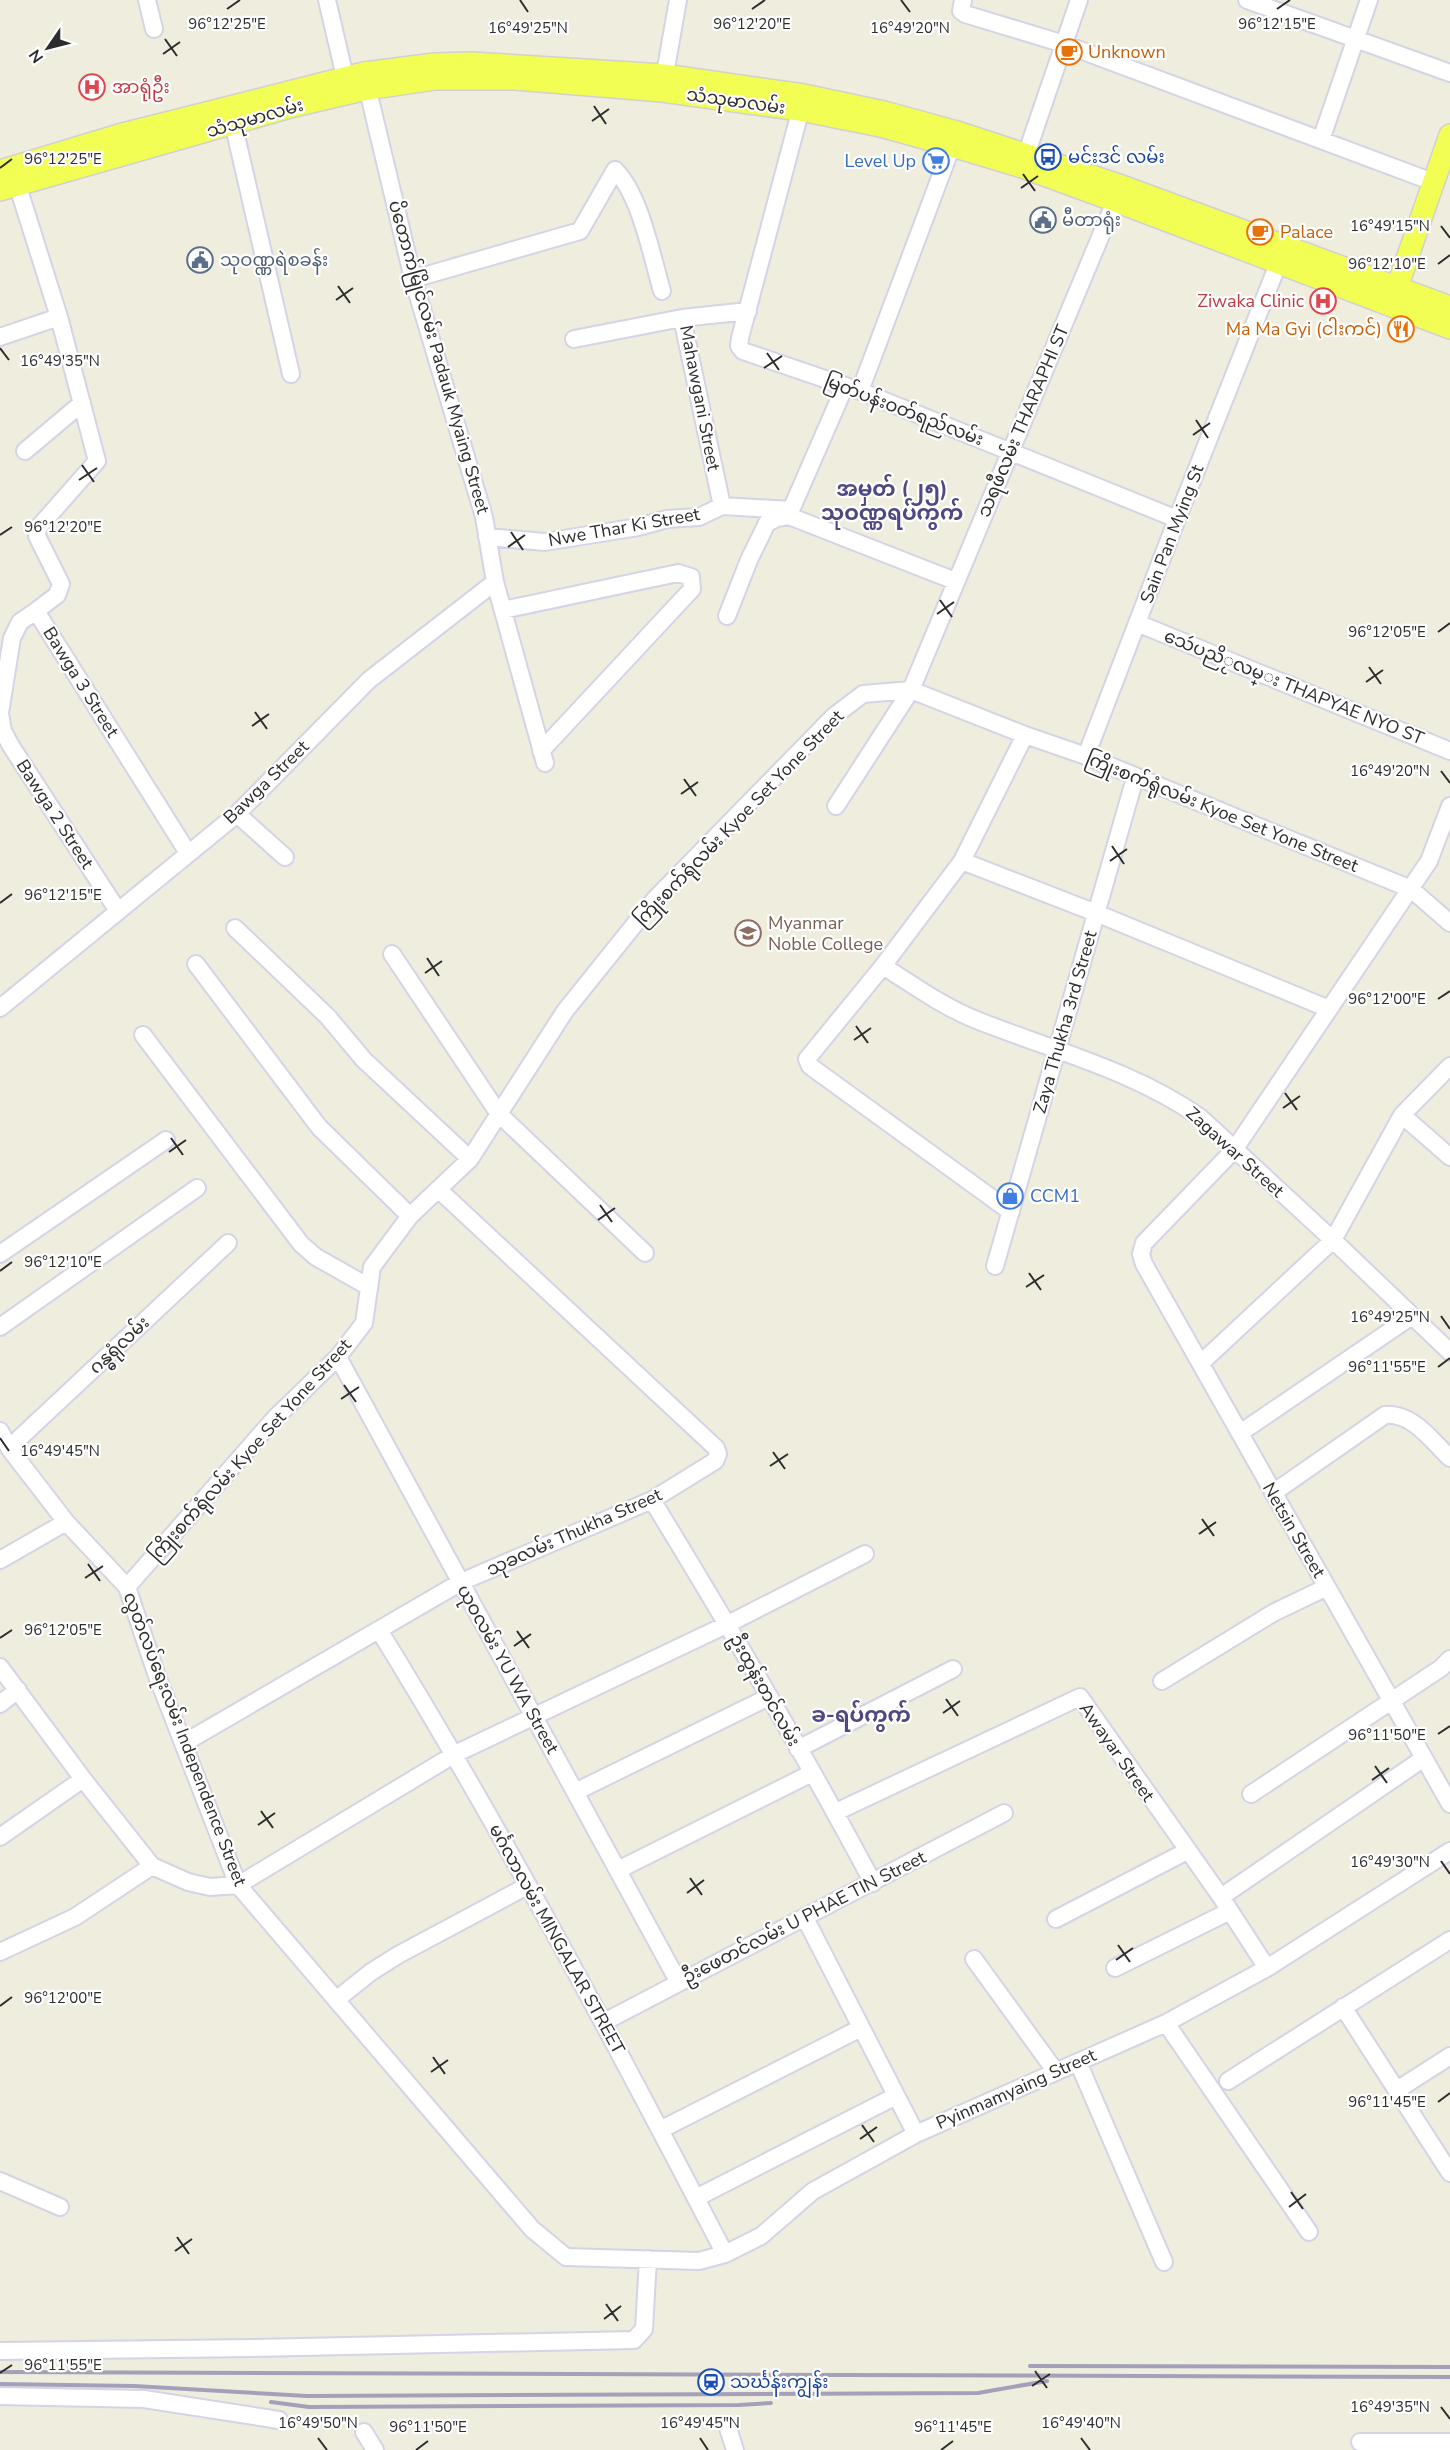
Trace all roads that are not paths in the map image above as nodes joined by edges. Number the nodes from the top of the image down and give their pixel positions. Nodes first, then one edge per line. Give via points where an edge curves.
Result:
1 (147, 0) edge
2 (327, 0) edge
3 (678, 0) edge
4 (963, 0) edge
5 (1079, 0) edge
6 (1247, 0) edge
7 (1369, 0) edge
8 (154, 29) dead end
9 (1355, 40) junction
10 (1064, 44) junction
11 (1450, 74) edge
12 (356, 83) junction
13 (663, 83) junction
14 (802, 103) junction
15 (231, 116) junction
16 (1450, 135) edge
17 (955, 139) junction
18 (1321, 140) junction
19 (1025, 160) junction
20 (6, 174) edge
21 (1433, 182) junction
22 (1119, 193) junction
23 (1282, 254) junction
24 (413, 279) junction
25 (662, 291) dead end
26 (1394, 296) junction
27 (1450, 307) edge
28 (748, 311) junction
29 (59, 317) junction
30 (682, 318) junction
31 (1450, 328) edge
32 (0, 337) edge
33 (574, 339) dead end
34 (291, 374) dead end
35 (852, 388) junction
36 (82, 403) junction
37 (25, 451) dead end
38 (1010, 452) junction
39 (722, 506) junction
40 (790, 513) junction
41 (1177, 519) junction
42 (487, 537) junction
43 (955, 581) junction
44 (495, 582) junction
45 (502, 610) junction
46 (36, 611) junction
47 (728, 616) dead end
48 (1137, 623) junction
49 (911, 690) junction
50 (0, 713) edge
51 (1025, 735) junction
52 (1450, 751) edge
53 (1086, 756) junction
54 (1135, 778) junction
55 (836, 806) dead end
56 (1450, 806) edge
57 (237, 814) junction
58 (188, 853) junction
59 (285, 857) dead end
60 (962, 861) junction
61 (1411, 889) junction
62 (118, 911) junction
63 (1096, 913) junction
64 (1450, 923) edge
65 (235, 928) dead end
66 (392, 954) dead end
67 (196, 964) dead end
68 (883, 966) junction
69 (0, 1008) edge
70 (1329, 1009) junction
71 (143, 1035) dead end
72 (1058, 1049) junction
73 (1450, 1066) edge
74 (500, 1114) junction
75 (1402, 1115) junction
76 (166, 1140) dead end
77 (1234, 1150) junction
78 (1450, 1157) edge
79 (470, 1159) junction
80 (198, 1188) dead end
81 (438, 1189) junction
82 (1011, 1212) junction
83 (410, 1216) junction
84 (1334, 1240) junction
85 (228, 1243) dead end
86 (645, 1253) dead end
87 (0, 1254) edge
88 (994, 1266) dead end
89 (369, 1287) junction
90 (1412, 1316) junction
91 (0, 1328) edge
92 (1450, 1352) edge
93 (338, 1357) junction
94 (1201, 1363) junction
95 (0, 1431) edge
96 (1240, 1433) junction
97 (9, 1448) junction
98 (1450, 1458) edge
99 (1273, 1493) junction
100 (652, 1500) junction
101 (66, 1522) junction
102 (865, 1554) dead end
103 (0, 1560) edge
104 (461, 1582) junction
105 (127, 1587) junction
106 (1327, 1587) junction
107 (728, 1624) junction
108 (379, 1630) junction
109 (1450, 1659) edge
110 (0, 1667) edge
111 (953, 1670) dead end
112 (1162, 1681) dead end
113 (18, 1690) junction
114 (769, 1697) junction
115 (1392, 1701) junction
116 (0, 1704) edge
117 (534, 1716) junction
118 (184, 1743) junction
119 (798, 1749) junction
120 (455, 1754) junction
121 (1424, 1758) junction
122 (812, 1773) junction
123 (83, 1779) junction
124 (575, 1792) junction
125 (1251, 1794) dead end
126 (1450, 1804) edge
127 (836, 1812) junction
128 (1004, 1813) dead end
129 (0, 1837) edge
130 (1187, 1851) junction
131 (1450, 1851) edge
132 (152, 1866) junction
133 (618, 1870) junction
134 (873, 1882) junction
135 (237, 1885) junction
136 (527, 1886) junction
137 (1226, 1904) junction
138 (805, 1918) junction
139 (1056, 1919) dead end
140 (1450, 1940) edge
141 (0, 1952) edge
142 (974, 1959) dead end
143 (1115, 1968) dead end
144 (1267, 1968) junction
145 (678, 1981) junction
146 (336, 2000) junction
147 (1343, 2007) junction
148 (604, 2022) junction
149 (1166, 2024) junction
150 (861, 2028) junction
151 (1450, 2056) edge
152 (1078, 2062) junction
153 (1056, 2072) junction
154 (1228, 2081) dead end
155 (1396, 2091) junction
156 (896, 2096) junction
157 (660, 2130) junction
158 (915, 2134) junction
159 (1450, 2172) edge
160 (0, 2181) edge
161 (696, 2198) junction
162 (60, 2207) dead end
163 (1309, 2232) dead end
164 (725, 2254) junction
165 (566, 2256) joint
166 (648, 2259) junction
167 (1164, 2262) dead end
168 (0, 2350) edge
169 (0, 2396) edge
170 (279, 2420) dead end
171 (727, 2425) dead end
172 (364, 2433) dead end
173 (1360, 2442) dead end
174 (1450, 2442) edge
175 (375, 2450) edge
176 (735, 2450) edge

1 - 8 street
2 - 12 street, ပိတောက်မြိုင်လမ်း Padauk Myaing Street
3 - 13 street
4 - 10 street via 961,11 965,14
5 - 10 street
6 - 9 street
7 - 9 street
9 - 11 street
9 - 18 street
10 - 18 street
10 - 19 street
12 - 13 main road, သံသုမာလမ်း via 473,77
12 - 15 main road, သံသုမာလမ်း via 294,106
12 - 24 street, ပိတောက်မြိုင်လမ်း Padauk Myaing Street
13 - 14 main road, သံသုမာလမ်း
14 - 17 main road, သံသုမာလမ်း via 880,126
14 - 28 street
15 - 20 main road, သံသုမာလမ်း via 119,135
15 - 34 street
16 - 21 main road
17 - 19 main road, သံသုမာလမ်း
17 - 35 street
18 - 21 street
19 - 22 main road, သံသုမာလမ်း
20 - 29 street, Bawga 3 Street
21 - 26 main road
22 - 23 main road, သံသုမာလမ်း
22 - 38 street, သရဖီလမ်း THARAPHI ST
23 - 26 main road, သံသုမာလမ်း
23 - 41 street, Sain Pan Mying St
24 - 25 street via 580,231 615,170 625,180 643,224
24 - 42 street, ပိတောက်မြိုင်လမ်း Padauk Myaing Street
26 - 27 main road, သံသုမာလမ်း
26 - 31 main road, သံသုမာလမ်း
28 - 30 street, Mahawgani Street
28 - 35 street, မြတ်ပန်းဝတ်ရည်လမ်း via 740,338 743,351
29 - 32 street
29 - 36 street, Bawga 3 Street
30 - 33 street
30 - 39 street, Mahawgani Street
35 - 38 street, မြတ်ပန်းဝတ်ရည်လမ်း
35 - 40 street
36 - 37 street
36 - 46 street, Bawga 3 Street via 97,461 38,528 37,536 61,584 57,595
38 - 41 street, မြတ်ပန်းဝတ်ရည်လမ်း
38 - 43 street, သရဖီလမ်း THARAPHI ST
39 - 40 street, Nwe Thar Ki Street
39 - 42 street, Nwe Thar Ki Street via 699,516 545,542
40 - 43 street, Nwe Thar Ki Street
40 - 47 street via 767,523
41 - 48 street, Sain Pan Mying St
42 - 44 street
43 - 49 street, သရဖီလမ်း THARAPHI ST
44 - 45 street
44 - 57 street, Bawga Street via 369,680
45 - 45 street via 678,573 691,577 692,589 543,757
46 - 50 street, Bawga 2 Street via 20,622 12,638
46 - 58 street, Bawga 3 Street
48 - 52 street, သေဴပညိႂလမ္း THAPYAE NYO ST
48 - 53 street, Sain Pan Mying St
49 - 51 street, ကြိုးစက်ရုံလမ်း Kyoe Set Yone Street
49 - 55 street, သရဖီလမ်း THARAPHI ST
49 - 74 street, ကြိုးစက်ရုံလမ်း Kyoe Set Yone Street via 863,694 834,716 663,891 565,1011
50 - 62 street, Bawga 2 Street via 11,746
51 - 53 street, ကြိုးစက်ရုံလမ်း Kyoe Set Yone Street
51 - 60 street
53 - 54 street, ကြိုးစက်ရုံလမ်း Kyoe Set Yone Street
54 - 61 street, ကြိုးစက်ရုံလမ်း Kyoe Set Yone Street
54 - 63 street, Zaya Thukha 3rd Street
56 - 61 street via 1429,861
57 - 58 street, Bawga Street
57 - 59 street
58 - 62 street, Bawga Street
60 - 63 street
60 - 68 street
61 - 64 street, ကြိုးစက်ရုံလမ်း Kyoe Set Yone Street
61 - 70 street
62 - 69 street, Bawga Street
63 - 70 street
63 - 72 street, Zaya Thukha 3rd Street
65 - 79 street via 328,1017 364,1060
66 - 74 street
67 - 83 street via 319,1127
68 - 72 street, Zagawar Street via 973,1019
68 - 82 street via 807,1059 810,1066
70 - 77 street
71 - 89 street via 301,1244
72 - 77 street, Zagawar Street via 1156,1090 1201,1118
72 - 82 street, Zaya Thukha 3rd Street
73 - 75 street
74 - 79 street, ကြိုးစက်ရုံလမ်း Kyoe Set Yone Street
74 - 86 street
75 - 78 street
75 - 84 street
76 - 87 street
77 - 84 street, Zagawar Street
77 - 94 street, Netsin Street via 1144,1243 1141,1254
79 - 81 street, ကြိုးစက်ရုံလမ်း Kyoe Set Yone Street
80 - 91 street
81 - 83 street, ကြိုးစက်ရုံလမ်း Kyoe Set Yone Street
81 - 100 street, သုခလမ်း Thukha Street via 716,1448 715,1461
82 - 88 street, Zaya Thukha 3rd Street
83 - 89 street, ကြိုးစက်ရုံလမ်း Kyoe Set Yone Street via 372,1267
84 - 90 street, Zagawar Street
84 - 94 street
85 - 97 street, ဂန္ဓရုံလမ်း
89 - 93 street, ကြိုးစက်ရုံလမ်း Kyoe Set Yone Street via 364,1323
90 - 92 street, Zagawar Street
90 - 96 street
93 - 104 street, ယုဝလမ်း YU WA Street
93 - 105 street, ကြိုးစက်ရုံလမ်း Kyoe Set Yone Street via 275,1418
94 - 96 street, Netsin Street
95 - 97 street, လွတ်လပ်ရေးလမ်း Independence Street
96 - 99 street, Netsin Street
97 - 101 street, လွတ်လပ်ရေးလမ်း Independence Street
98 - 99 street via 1407,1418 1385,1414
99 - 106 street, Netsin Street
100 - 104 street, သုခလမ်း Thukha Street
100 - 107 street, ဦးထွန်းတင်လမ်း
101 - 103 street
101 - 105 street, လွတ်လပ်ရေးလမ်း Independence Street
102 - 107 street
104 - 108 street, သုခလမ်း Thukha Street
104 - 117 street, ယုဝလမ်း YU WA Street
105 - 118 street, လွတ်လပ်ရေးလမ်း Independence Street
106 - 112 street via 1273,1613
106 - 115 street, Netsin Street
107 - 114 street, ဦးထွန်းတင်လမ်း
107 - 117 street
108 - 118 street, သုခလမ်း Thukha Street
108 - 120 street, မင်္ဂလာလမ်း MINGALAR STREET
109 - 115 street
110 - 113 street
111 - 119 street
113 - 116 street
113 - 123 street
114 - 119 street, ဦးထွန်းတင်လမ်း
114 - 124 street
115 - 121 street, Netsin Street
115 - 125 street
117 - 120 street
117 - 124 street, ယုဝလမ်း YU WA Street
118 - 135 street, လွတ်လပ်ရေးလမ်း Independence Street
119 - 122 street, ဦးထွန်းတင်လမ်း
120 - 135 street
120 - 136 street, မင်္ဂလာလမ်း MINGALAR STREET
121 - 126 street, Netsin Street
121 - 137 street
122 - 127 street, ဦးထွန်းတင်လမ်း
122 - 133 street
123 - 129 street
123 - 132 street
124 - 133 street, ယုဝလမ်း YU WA Street
127 - 130 street, Awayar Street via 1080,1697
127 - 134 street, ဦးထွန်းတင်လမ်း
128 - 134 street, ဦးဖေတင်လမ်း U PHAE TIN Street
130 - 137 street, Awayar Street
130 - 139 street
131 - 144 street, Pyinmamyaing Street
132 - 135 street via 210,1887
132 - 141 street via 75,1917
133 - 145 street, ယုဝလမ်း YU WA Street
134 - 138 street, ဦးဖေတင်လမ်း U PHAE TIN Street
135 - 146 street, လွတ်လပ်ရေးလမ်း Independence Street
136 - 146 street via 398,1955
136 - 148 street, မင်္ဂလာလမ်း MINGALAR STREET
137 - 143 street
137 - 144 street, Awayar Street
138 - 145 street, ဦးဖေတင်လမ်း U PHAE TIN Street
138 - 150 street
140 - 147 street
142 - 153 street
144 - 149 street, Pyinmamyaing Street
145 - 148 street, ဦးဖေတင်လမ်း U PHAE TIN Street
146 - 165 street, လွတ်လပ်ရေးလမ်း Independence Street via 532,2229
147 - 154 street
147 - 155 street
148 - 157 street, မင်္ဂလာလမ်း MINGALAR STREET
149 - 152 street, Pyinmamyaing Street
149 - 163 street
150 - 156 street
150 - 157 street
151 - 155 street
152 - 153 street, Pyinmamyaing Street
152 - 167 street
153 - 158 street, Pyinmamyaing Street
155 - 159 street
156 - 158 street
156 - 161 street
157 - 161 street, မင်္ဂလာလမ်း MINGALAR STREET
158 - 164 street, Pyinmamyaing Street via 813,2191 761,2236
160 - 162 street
161 - 164 street, မင်္ဂလာလမ်း MINGALAR STREET
164 - 166 street, Pyinmamyaing Street via 699,2261
165 - 166 street, Pyinmamyaing Street
166 - 168 street via 644,2329 634,2340
169 - 170 street via 144,2399
171 - 176 street
172 - 175 street
173 - 174 street

